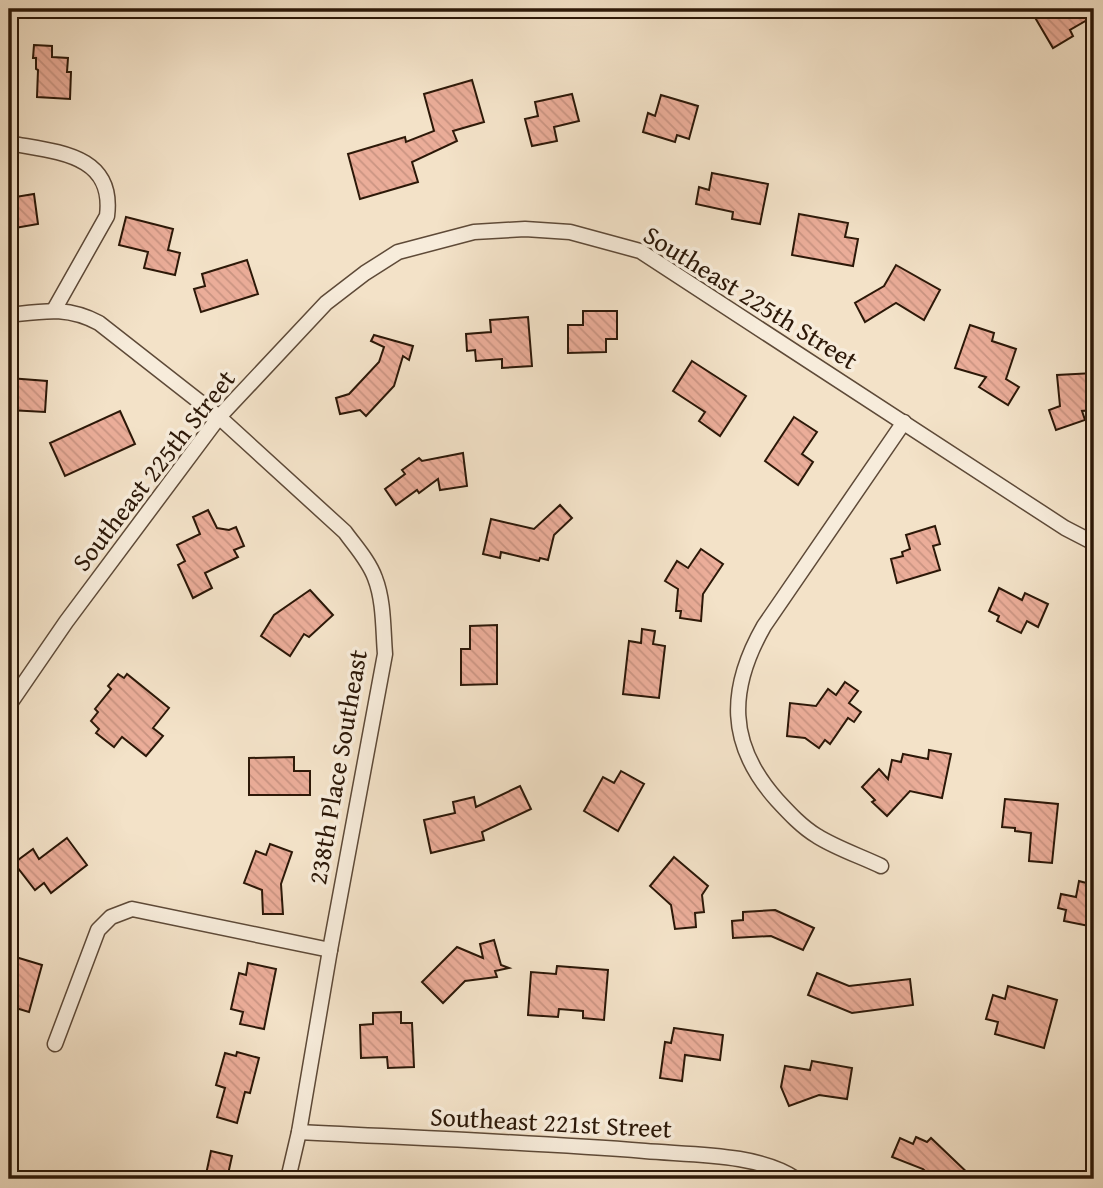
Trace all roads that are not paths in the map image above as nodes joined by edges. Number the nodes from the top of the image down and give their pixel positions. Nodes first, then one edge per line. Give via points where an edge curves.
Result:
1 (9, 143) edge
2 (54, 310) junction
3 (9, 315) edge
4 (219, 417) junction
5 (904, 422) junction
6 (1094, 543) edge
7 (9, 705) edge
8 (881, 866) dead end
9 (330, 950) junction
10 (55, 1044) dead end
11 (299, 1132) junction
12 (288, 1179) edge
13 (796, 1179) edge

1 - 2 street via 71,156 90,165 101,176 110,198 107,216
2 - 3 street, 238th Place Southeast
2 - 4 street, 238th Place Southeast via 83,314 99,323
4 - 5 street, Southeast 225th Street via 326,303 398,252 474,232 525,229 570,232 640,251
4 - 7 street, Southeast 225th Street
4 - 9 street, 238th Place Southeast via 345,532 375,578 385,654
5 - 6 street, Southeast 225th Street
5 - 8 street via 754,644 741,677 737,706 743,742 767,789 817,836
9 - 10 street via 132,909 111,917 98,930
9 - 11 street, 238th Place Southeast
11 - 12 street, 238th Place Southeast
11 - 13 street, Southeast 221st Street via 720,1157 762,1164

